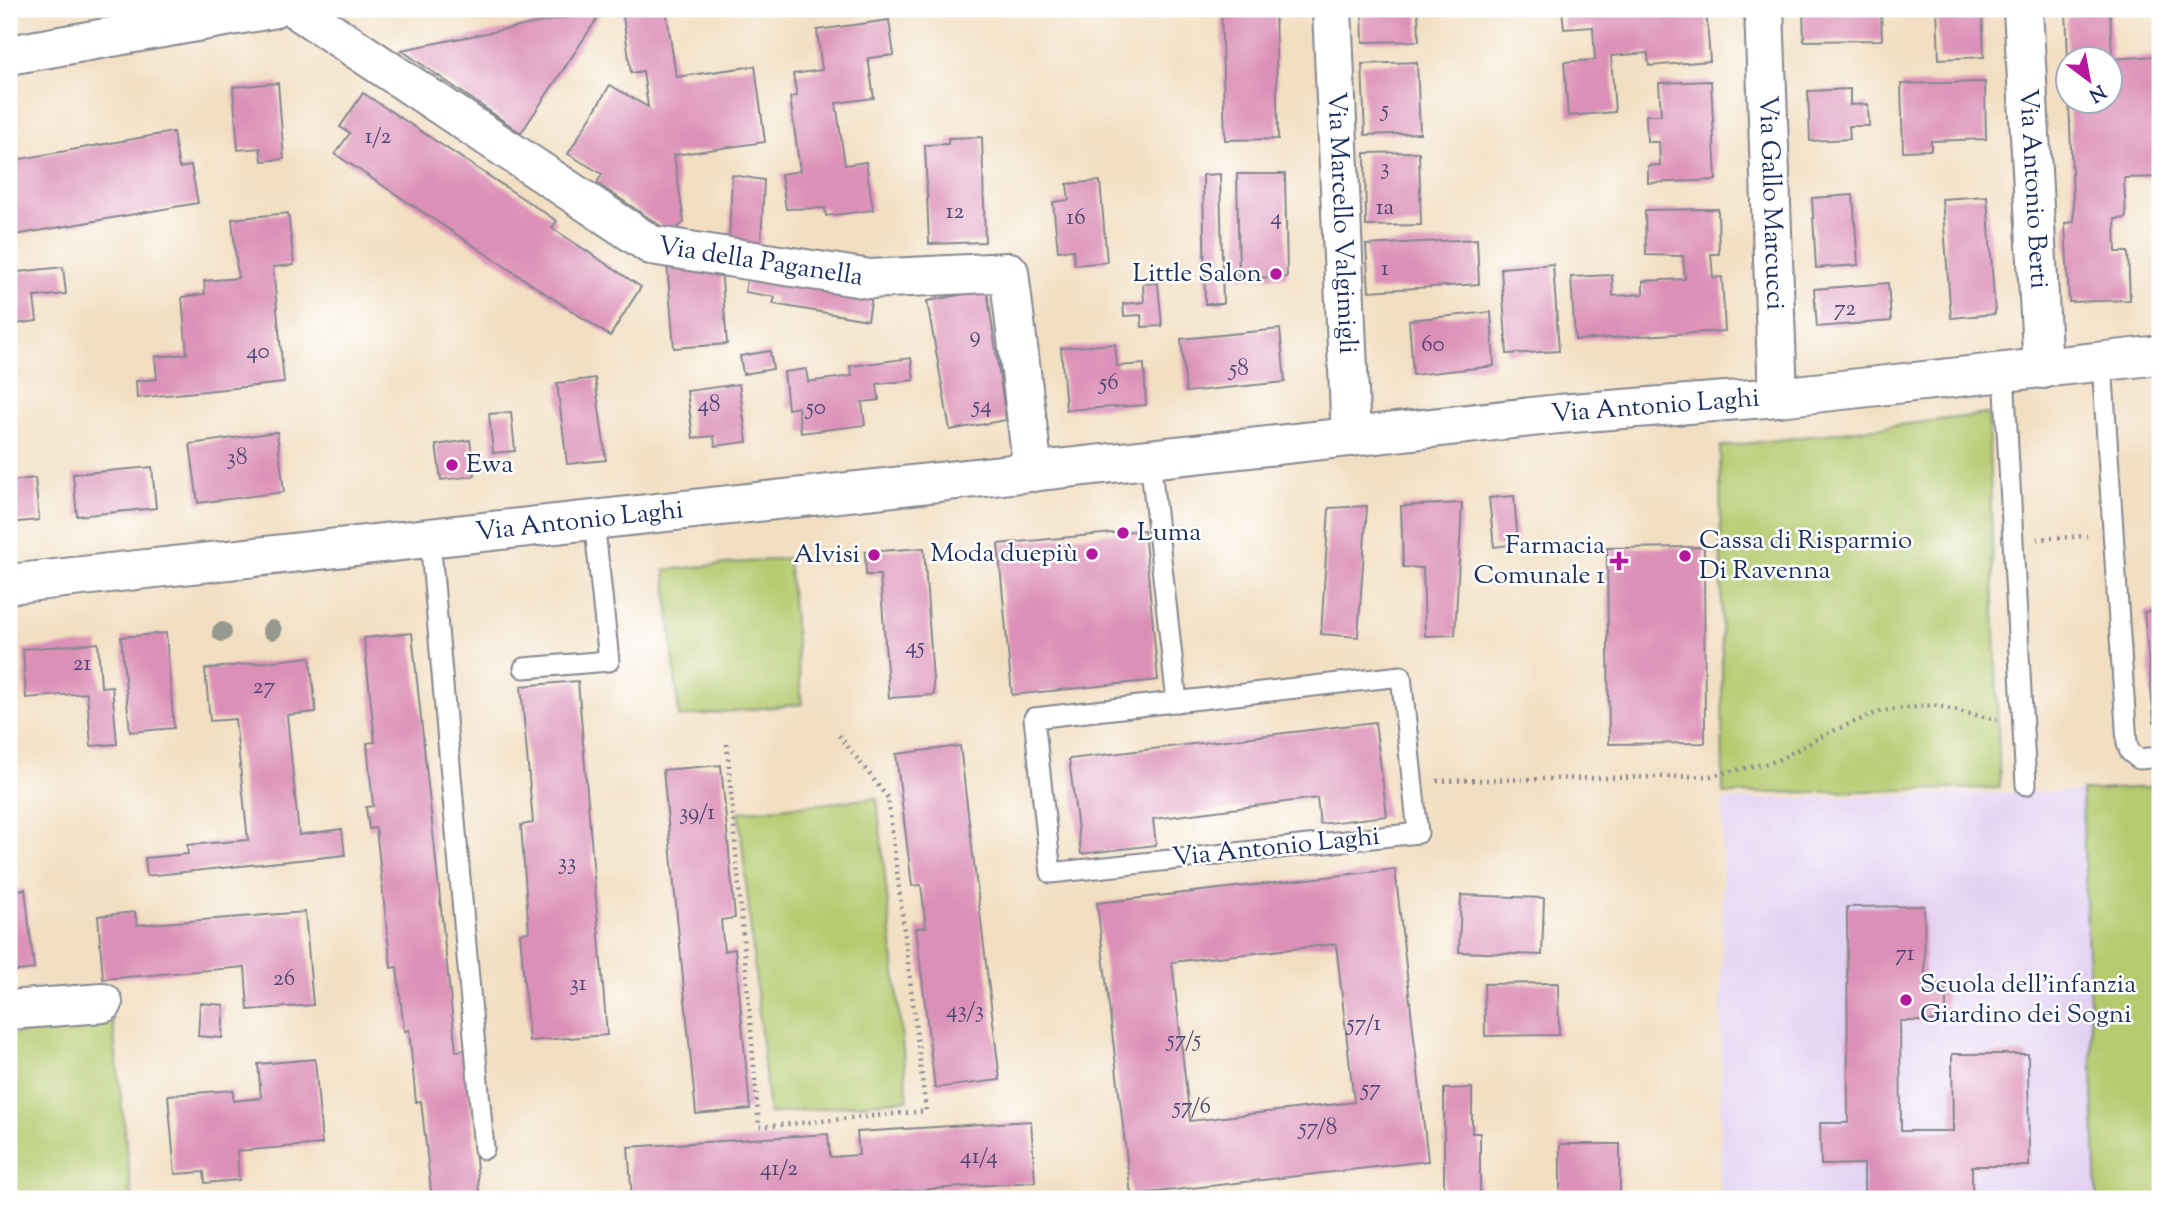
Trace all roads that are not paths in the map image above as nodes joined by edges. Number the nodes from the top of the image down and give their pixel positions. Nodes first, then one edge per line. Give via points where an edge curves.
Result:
1 (271, 9) edge
2 (296, 9) edge
3 (1332, 9) edge
4 (1764, 9) edge
5 (2023, 9) edge
6 (9, 55) edge
7 (2160, 355) edge
8 (2102, 363) junction
9 (2043, 369) junction
10 (2004, 372) junction
11 (1778, 397) junction
12 (1351, 437) junction
13 (1150, 459) junction
14 (1033, 472) junction
15 (593, 520) junction
16 (430, 538) junction
17 (9, 584) edge
18 (524, 668) dead end
19 (1177, 702) junction
20 (2160, 757) edge
21 (2025, 785) dead end
22 (103, 1003) dead end
23 (9, 1010) edge
24 (484, 1149) dead end

1 - 6 street
2 - 14 street, Via della Paganella via 651,245 870,279 1009,272
3 - 12 street, Via Marcello Valgimigli
4 - 11 street, Via Gallo Marcucci
5 - 9 street, Via Antonio Berti
7 - 8 street, Via Antonio Laghi
8 - 9 street, Via Antonio Laghi
8 - 20 lane via 2127,743 2139,759
9 - 10 street, Via Antonio Laghi
10 - 11 street, Via Antonio Laghi
10 - 21 lane
11 - 12 street, Via Antonio Laghi via 1586,411
12 - 13 street, Via Antonio Laghi
13 - 14 street, Via Antonio Laghi
13 - 19 lane
14 - 15 street, Via Antonio Laghi
15 - 16 street, Via Antonio Laghi
15 - 18 lane via 609,661
16 - 17 street, Via Antonio Laghi
16 - 24 lane
19 - 19 lane, Via Antonio Laghi via 1034,718 1051,873 1418,832 1401,677
22 - 23 street

